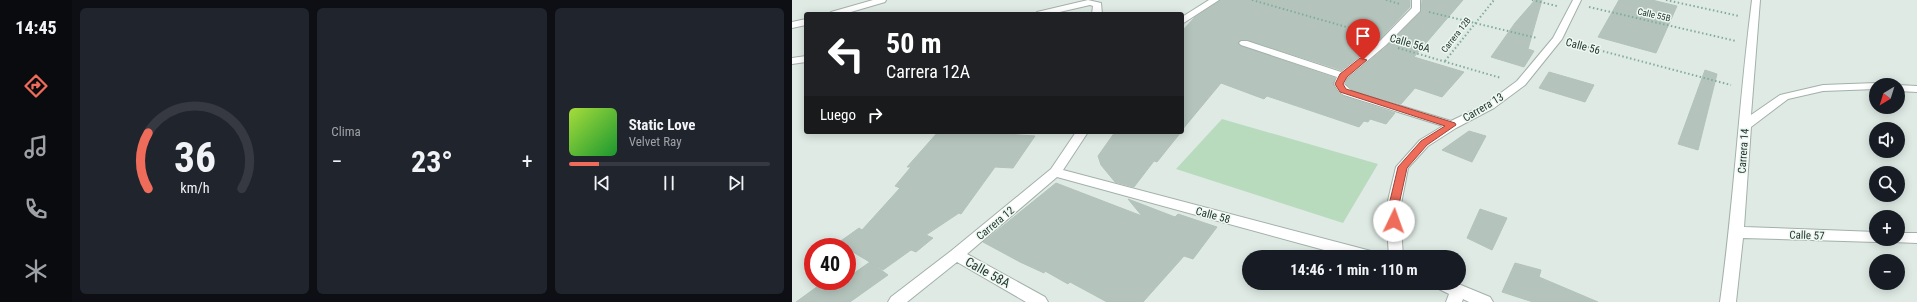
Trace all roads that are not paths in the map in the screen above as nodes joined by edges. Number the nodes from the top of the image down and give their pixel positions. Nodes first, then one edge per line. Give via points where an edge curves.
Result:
1 (882, 0) edge
2 (1215, 0) edge
3 (1756, 0) edge
4 (1576, 2) edge
5 (1416, 4) edge
6 (841, 12) edge
7 (1048, 12) edge
8 (1096, 12) edge
9 (1184, 20) edge
10 (804, 22) edge
11 (792, 25) edge
12 (1244, 43) dead end
13 (804, 59) edge
14 (792, 61) edge
15 (1343, 76) junction
16 (1869, 86) edge
17 (1905, 88) edge
18 (1917, 89) edge
19 (1452, 125) junction
20 (1744, 126) junction
21 (1081, 134) edge
22 (1055, 172) junction
23 (1737, 232) junction
24 (1869, 237) edge
25 (1905, 238) edge
26 (1917, 238) edge
27 (1345, 250) edge
28 (1396, 250) edge
29 (956, 255) junction
30 (1456, 296) edge
31 (896, 302) edge
32 (1040, 302) edge
33 (1485, 302) edge
34 (1728, 302) edge

1 - 6 street
2 - 9 street
3 - 20 street, Carrera 14
4 - 19 street, Carrera 13 via 1557,39 1521,83 1490,106
5 - 15 street via 1383,43
7 - 8 street via 1090,2 1098,6
10 - 11 street
12 - 15 street
13 - 14 street
15 - 19 street via 1339,84 1348,93
16 - 20 street via 1824,88 1784,97
17 - 18 street
19 - 28 street, Carrera 13 via 1424,143 1402,167 1393,209
20 - 23 street, Carrera 14
21 - 22 street, Carrera 12
22 - 27 street, Calle 58
22 - 29 street, Carrera 12
23 - 24 street, Calle 57
23 - 34 street, Carrera 14
25 - 26 street
29 - 31 street, Carrera 12
29 - 32 street, Calle 58A
30 - 33 street

